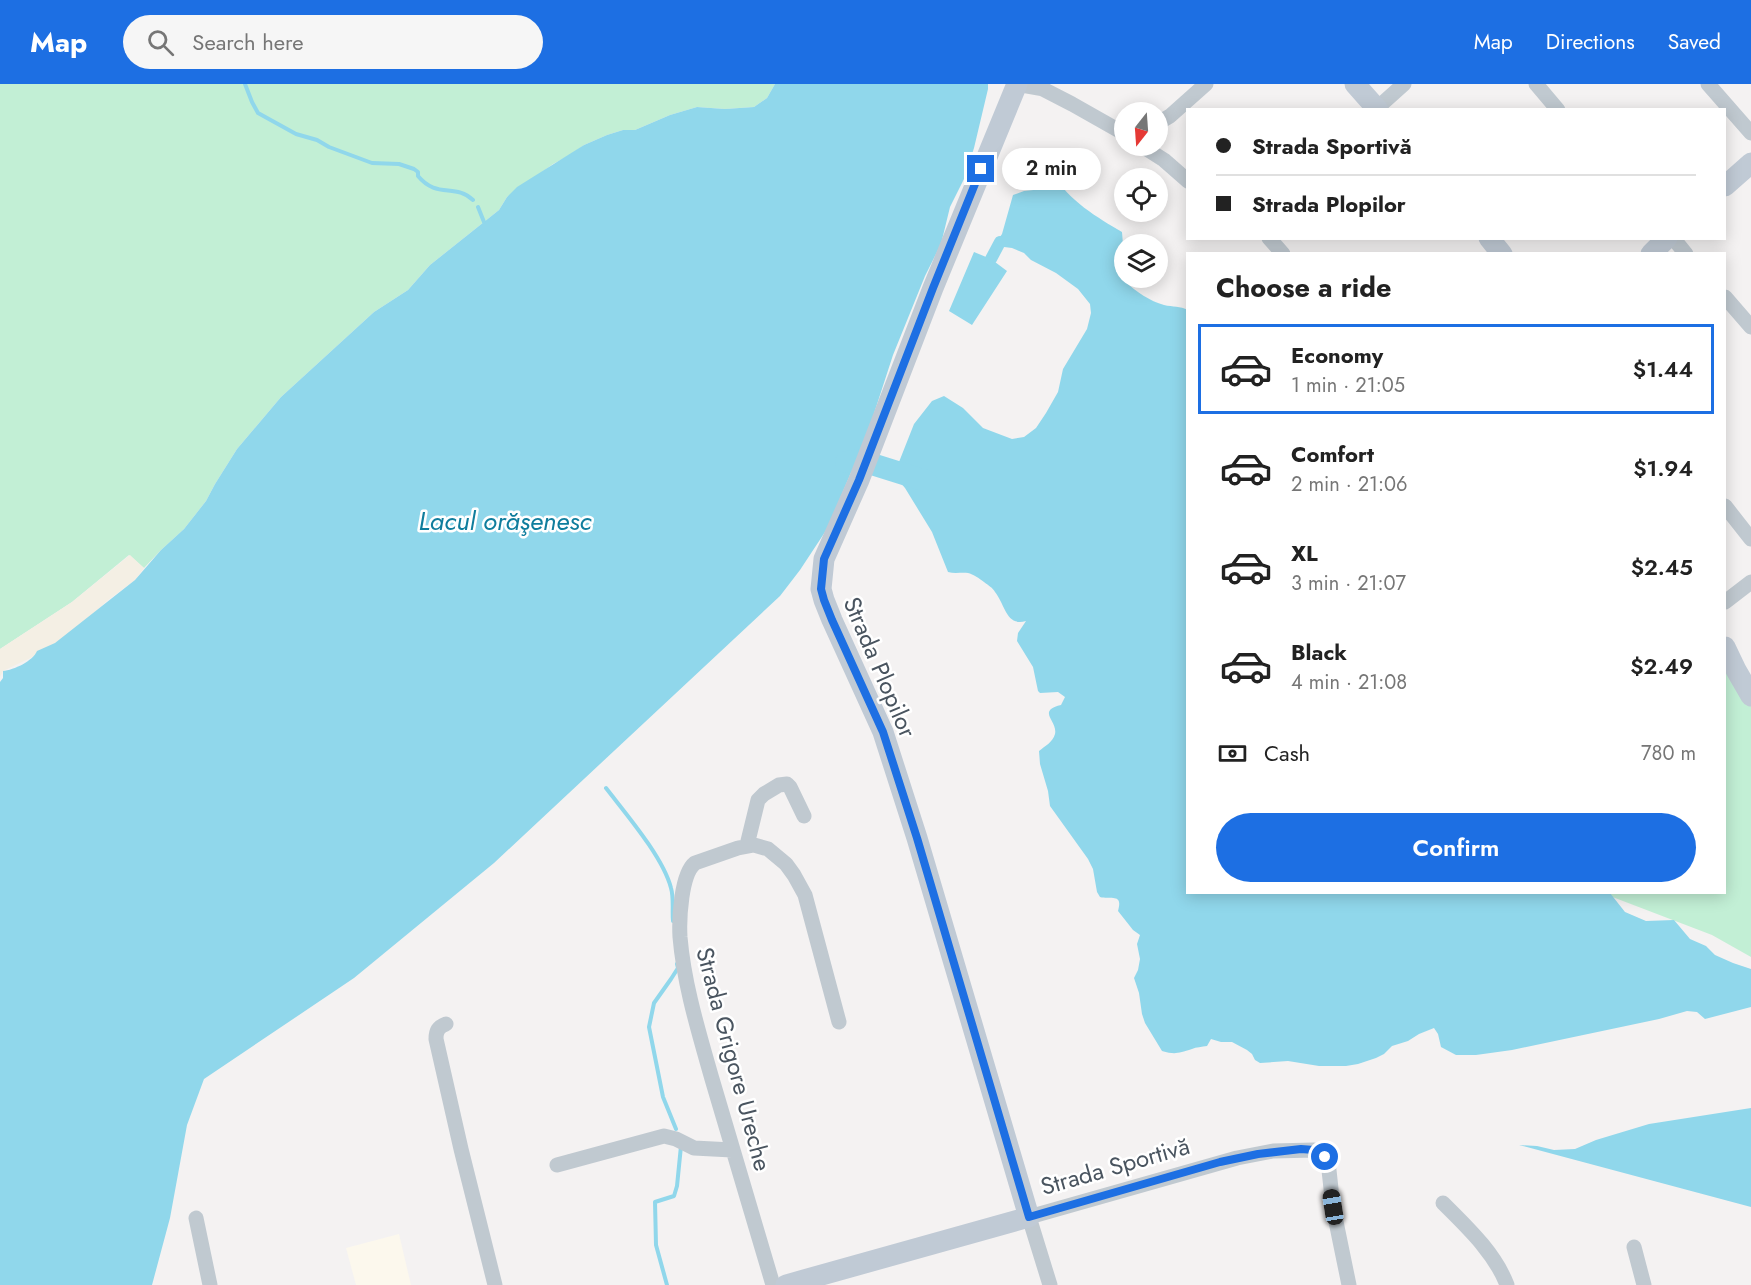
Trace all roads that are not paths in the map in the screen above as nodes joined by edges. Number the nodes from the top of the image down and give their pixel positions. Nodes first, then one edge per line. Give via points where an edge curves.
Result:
1 (1017, 84) edge
2 (1206, 84) edge
3 (1355, 84) edge
4 (1404, 84) edge
5 (1536, 84) edge
6 (1708, 84) edge
7 (1376, 108) edge
8 (1378, 108) edge
9 (1556, 108) edge
10 (1168, 117) edge
11 (1114, 128) edge
12 (1751, 133) edge
13 (1158, 156) edge
14 (1751, 163) edge
15 (1186, 179) edge
16 (1726, 185) edge
17 (1271, 240) edge
18 (1491, 240) edge
19 (1665, 240) edge
20 (1675, 240) edge
21 (1281, 252) edge
22 (1500, 252) edge
23 (1653, 252) edge
24 (1684, 252) edge
25 (1726, 298) edge
26 (1751, 327) edge
27 (1726, 507) edge
28 (1751, 539) edge
29 (1751, 582) edge
30 (1726, 601) edge
31 (1726, 649) edge
32 (1751, 696) edge
33 (804, 816) dead end
34 (747, 845) junction
35 (839, 1022) dead end
36 (446, 1024) dead end
37 (732, 1150) junction
38 (557, 1165) dead end
39 (1443, 1203) dead end
40 (1029, 1217) junction
41 (196, 1218) dead end
42 (1634, 1247) dead end
43 (210, 1285) edge
44 (495, 1285) edge
45 (773, 1285) edge
46 (786, 1285) edge
47 (1050, 1285) edge
48 (1349, 1285) edge
49 (1507, 1285) edge
50 (1644, 1285) edge

1 - 11 street via 1043,89
1 - 40 street, Strada Plopilor via 824,559 821,589 883,732
2 - 10 street
3 - 7 street
4 - 8 street
5 - 9 street
6 - 12 street
13 - 15 street
14 - 16 street
17 - 21 street
18 - 22 street
19 - 23 street
20 - 24 street
25 - 26 street
27 - 28 street
29 - 30 street
31 - 32 street
33 - 34 street via 790,787 779,785 758,800
34 - 35 street via 768,849 786,864 805,895
34 - 37 street, Strada Grigore Ureche via 690,867 680,924 690,997
36 - 44 street via 438,1028 436,1039
37 - 38 street via 694,1148 664,1136
37 - 45 street, Strada Grigore Ureche
39 - 49 street via 1493,1258
40 - 46 street, Strada Sportivă
40 - 47 street, Strada Plopilor
40 - 48 street, Strada Sportivă via 1247,1156 1314,1150 1325,1157 1329,1166
41 - 43 street
42 - 50 street

